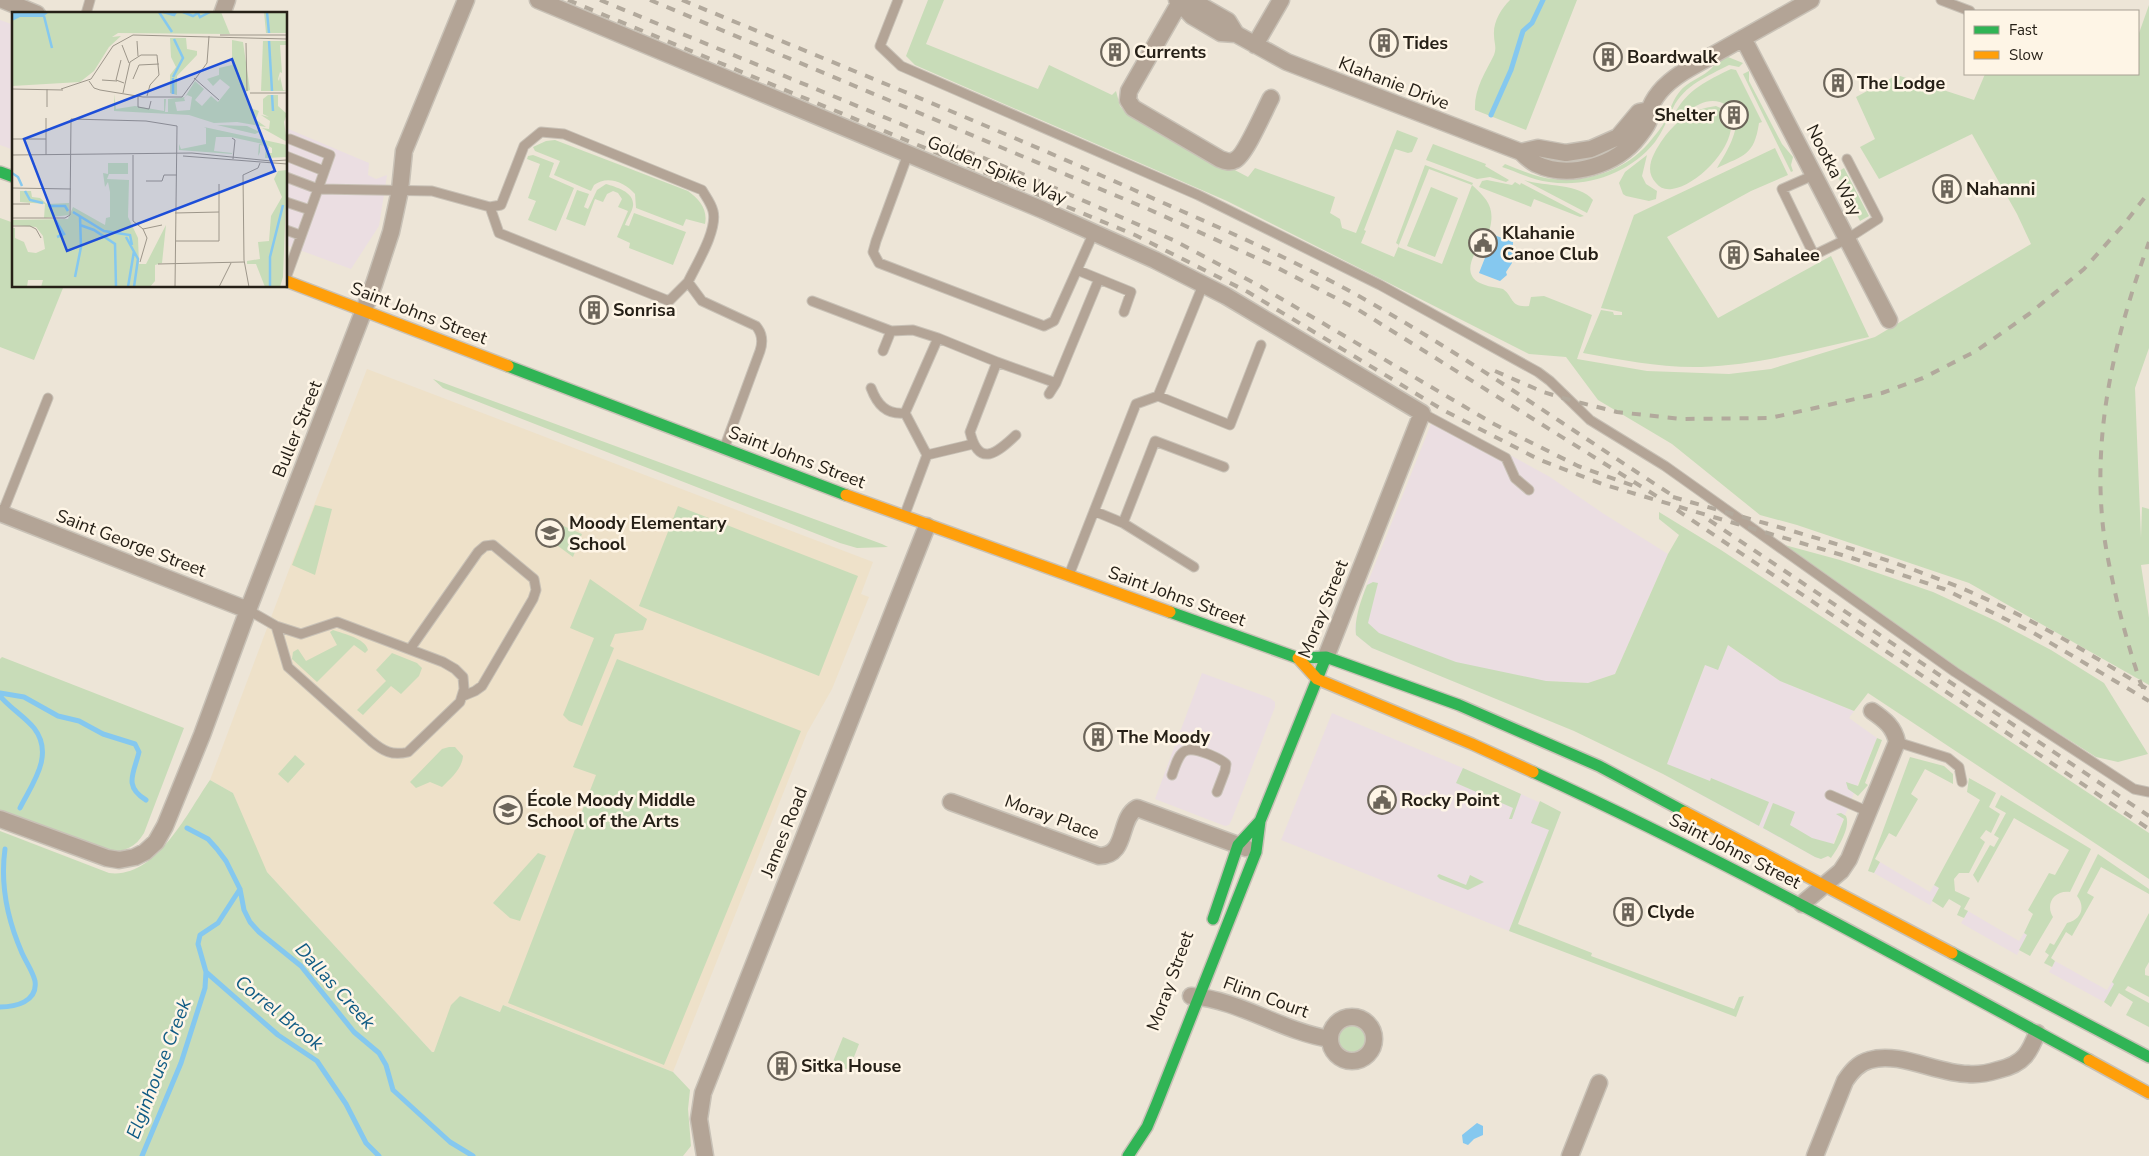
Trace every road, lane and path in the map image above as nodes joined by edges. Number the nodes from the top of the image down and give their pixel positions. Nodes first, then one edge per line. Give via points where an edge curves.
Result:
1 (2, 0) edge
2 (227, 0) edge
3 (466, 0) edge
4 (538, 0) edge
5 (898, 0) edge
6 (1281, 0) edge
7 (1811, 0) edge
8 (1941, 0) edge
9 (1178, 1) edge
10 (1967, 10) edge
11 (32, 12) edge
12 (223, 12) edge
13 (1743, 38) junction
14 (1255, 45) junction
15 (1271, 98) dead end
16 (290, 139) dead end
17 (908, 154) junction
18 (288, 157) edge
19 (1848, 159) dead end
20 (0, 172) edge
21 (324, 172) junction
22 (1814, 175) junction
23 (12, 176) edge
24 (288, 178) edge
25 (318, 189) junction
26 (400, 190) junction
27 (288, 203) edge
28 (490, 207) junction
29 (310, 210) junction
30 (288, 231) edge
31 (1094, 232) junction
32 (300, 235) junction
33 (1847, 239) junction
34 (1077, 270) junction
35 (288, 273) edge
36 (288, 280) edge
37 (1099, 280) junction
38 (688, 282) junction
39 (1203, 285) junction
40 (812, 301) dead end
41 (364, 310) junction
42 (1124, 312) dead end
43 (1889, 320) dead end
44 (891, 331) junction
45 (938, 338) junction
46 (1261, 345) dead end
47 (883, 351) dead end
48 (997, 362) junction
49 (1056, 383) junction
50 (871, 388) dead end
51 (1049, 394) dead end
52 (1158, 396) junction
53 (48, 398) dead end
54 (905, 413) junction
55 (1422, 413) junction
56 (1016, 435) dead end
57 (973, 444) junction
58 (724, 448) junction
59 (927, 455) junction
60 (1224, 467) dead end
61 (1529, 490) dead end
62 (1094, 511) junction
63 (1, 514) edge
64 (904, 516) junction
65 (1123, 522) junction
66 (926, 526) junction
67 (1194, 567) dead end
68 (1069, 576) junction
69 (248, 610) junction
70 (276, 626) junction
71 (410, 649) junction
72 (1326, 657) junction
73 (1298, 658) junction
74 (1317, 679) junction
75 (463, 696) junction
76 (1872, 711) dead end
77 (1897, 742) junction
78 (1172, 775) dead end
79 (1962, 782) dead end
80 (1217, 792) dead end
81 (2149, 792) edge
82 (1830, 795) dead end
83 (952, 802) dead end
84 (1869, 812) junction
85 (0, 819) edge
86 (1260, 820) junction
87 (1238, 845) junction
88 (1256, 852) junction
89 (1825, 885) junction
90 (1802, 904) junction
91 (1210, 932) dead end
92 (1200, 963) dead end
93 (1194, 996) junction
94 (2038, 1033) junction
95 (1330, 1038) dead end
96 (2149, 1056) edge
97 (1599, 1082) dead end
98 (2149, 1093) edge
99 (1139, 1115) dead end
100 (1126, 1137) dead end
101 (705, 1156) edge
102 (1118, 1156) edge
103 (1128, 1156) edge
104 (1570, 1156) edge
105 (1815, 1156) edge

1 - 11 street
2 - 12 street
3 - 26 street, Buller Street via 404,152
4 - 17 street, Golden Spike Way
5 - 81 lane via 880,46 900,66 1198,195 1380,285 1538,372 1590,420 1665,466 1955,672 2134,789
6 - 14 street
7 - 13 street, Klahanie Drive
8 - 10 lane
9 - 14 street, Klahanie Drive via 1192,16 1221,33 1236,34
9 - 15 street, Klahanie Drive via 1129,91 1128,100 1133,108 1220,159 1230,161 1243,153
13 - 14 street, Klahanie Drive via 1681,73 1660,91 1649,110 1649,121 1622,153 1597,165 1569,171 1534,163 1521,152 1287,62
13 - 22 street, Nootka Way
16 - 21 lane via 330,155
17 - 31 street, Golden Spike Way
17 - 34 lane via 876,241 874,252 879,262 1044,326 1054,321
18 - 21 lane
19 - 33 lane via 1878,219
20 - 23 main road
21 - 25 lane
22 - 33 street, Nootka Way
22 - 33 lane via 1782,189 1814,255
24 - 25 lane
25 - 26 lane
25 - 29 lane
26 - 28 lane via 439,192
26 - 41 street, Buller Street via 391,232
27 - 29 lane
28 - 38 lane via 499,233 669,301
28 - 38 lane via 501,205 524,146 541,132 564,134 702,190 714,214 708,239
29 - 32 lane
30 - 32 lane
31 - 34 lane
31 - 39 street, Golden Spike Way
32 - 35 lane
33 - 43 street, Nootka Way
34 - 37 lane
36 - 41 main road, Saint Johns Street
37 - 42 lane via 1131,292
37 - 49 lane
38 - 58 lane via 702,301 760,330 760,351
39 - 52 lane
39 - 55 street, Golden Spike Way via 1297,337
40 - 44 lane
41 - 58 main road, Saint Johns Street
41 - 69 street, Buller Street
44 - 45 lane via 913,330
44 - 47 lane
45 - 48 lane
45 - 54 lane
46 - 52 lane via 1230,425
48 - 49 lane
48 - 57 lane via 970,432
49 - 51 lane
50 - 54 lane via 884,409 895,414
52 - 62 lane via 1136,404
53 - 63 lane
54 - 59 lane
55 - 61 lane via 1506,458 1515,478
55 - 72 street, Moray Street
56 - 57 lane via 999,452 989,455
57 - 59 lane
58 - 64 main road, Saint Johns Street
59 - 64 lane
60 - 65 lane via 1155,441
62 - 65 lane
62 - 68 lane
63 - 69 street, Saint George Street
64 - 66 main road, Saint Johns Street
65 - 67 lane
66 - 68 main road, Saint Johns Street
66 - 101 street, James Road via 702,1093 699,1118
68 - 73 main road, Saint Johns Street
69 - 70 lane
69 - 85 street, Buller Street via 165,826 151,847 135,858 119,860 94,855
70 - 71 lane via 301,634 337,622
70 - 75 lane via 288,667 371,741 390,753 408,752
71 - 75 lane via 455,670 462,677
71 - 75 lane via 485,546 493,545 523,569 536,584 532,599 482,686
72 - 73 main road, Saint Johns Street
72 - 74 main road, Moray Street
72 - 89 main road, Saint Johns Street via 1459,705 1599,766
73 - 74 main road, Saint Johns Street
74 - 86 main road, Moray Street
74 - 90 main road, Saint Johns Street via 1541,774
76 - 77 street via 1890,725
77 - 79 lane via 1948,758 1959,767
77 - 84 street
78 - 80 lane via 1181,753 1197,750 1226,764
82 - 84 lane
83 - 87 street, Moray Place via 1099,856 1108,855 1116,849 1131,814 1137,808
84 - 89 street via 1849,859
86 - 87 main road, Moray Street
86 - 88 main road, Moray Street
87 - 88 street, Moray Place
87 - 91 main road, Moray Street
88 - 93 main road, Moray Street
89 - 90 street
89 - 96 main road, Saint Johns Street
90 - 94 main road, Saint Johns Street
92 - 93 main road, Moray Street
93 - 95 street, Flinn Court via 1217,999 1306,1033
93 - 99 main road, Moray Street
93 - 103 main road, Moray Street via 1146,1127
94 - 98 main road, Saint Johns Street
94 - 105 street via 2024,1057 2006,1068 1988,1073 1953,1072 1894,1059 1878,1058 1861,1063 1845,1081
97 - 104 street
100 - 102 main road

